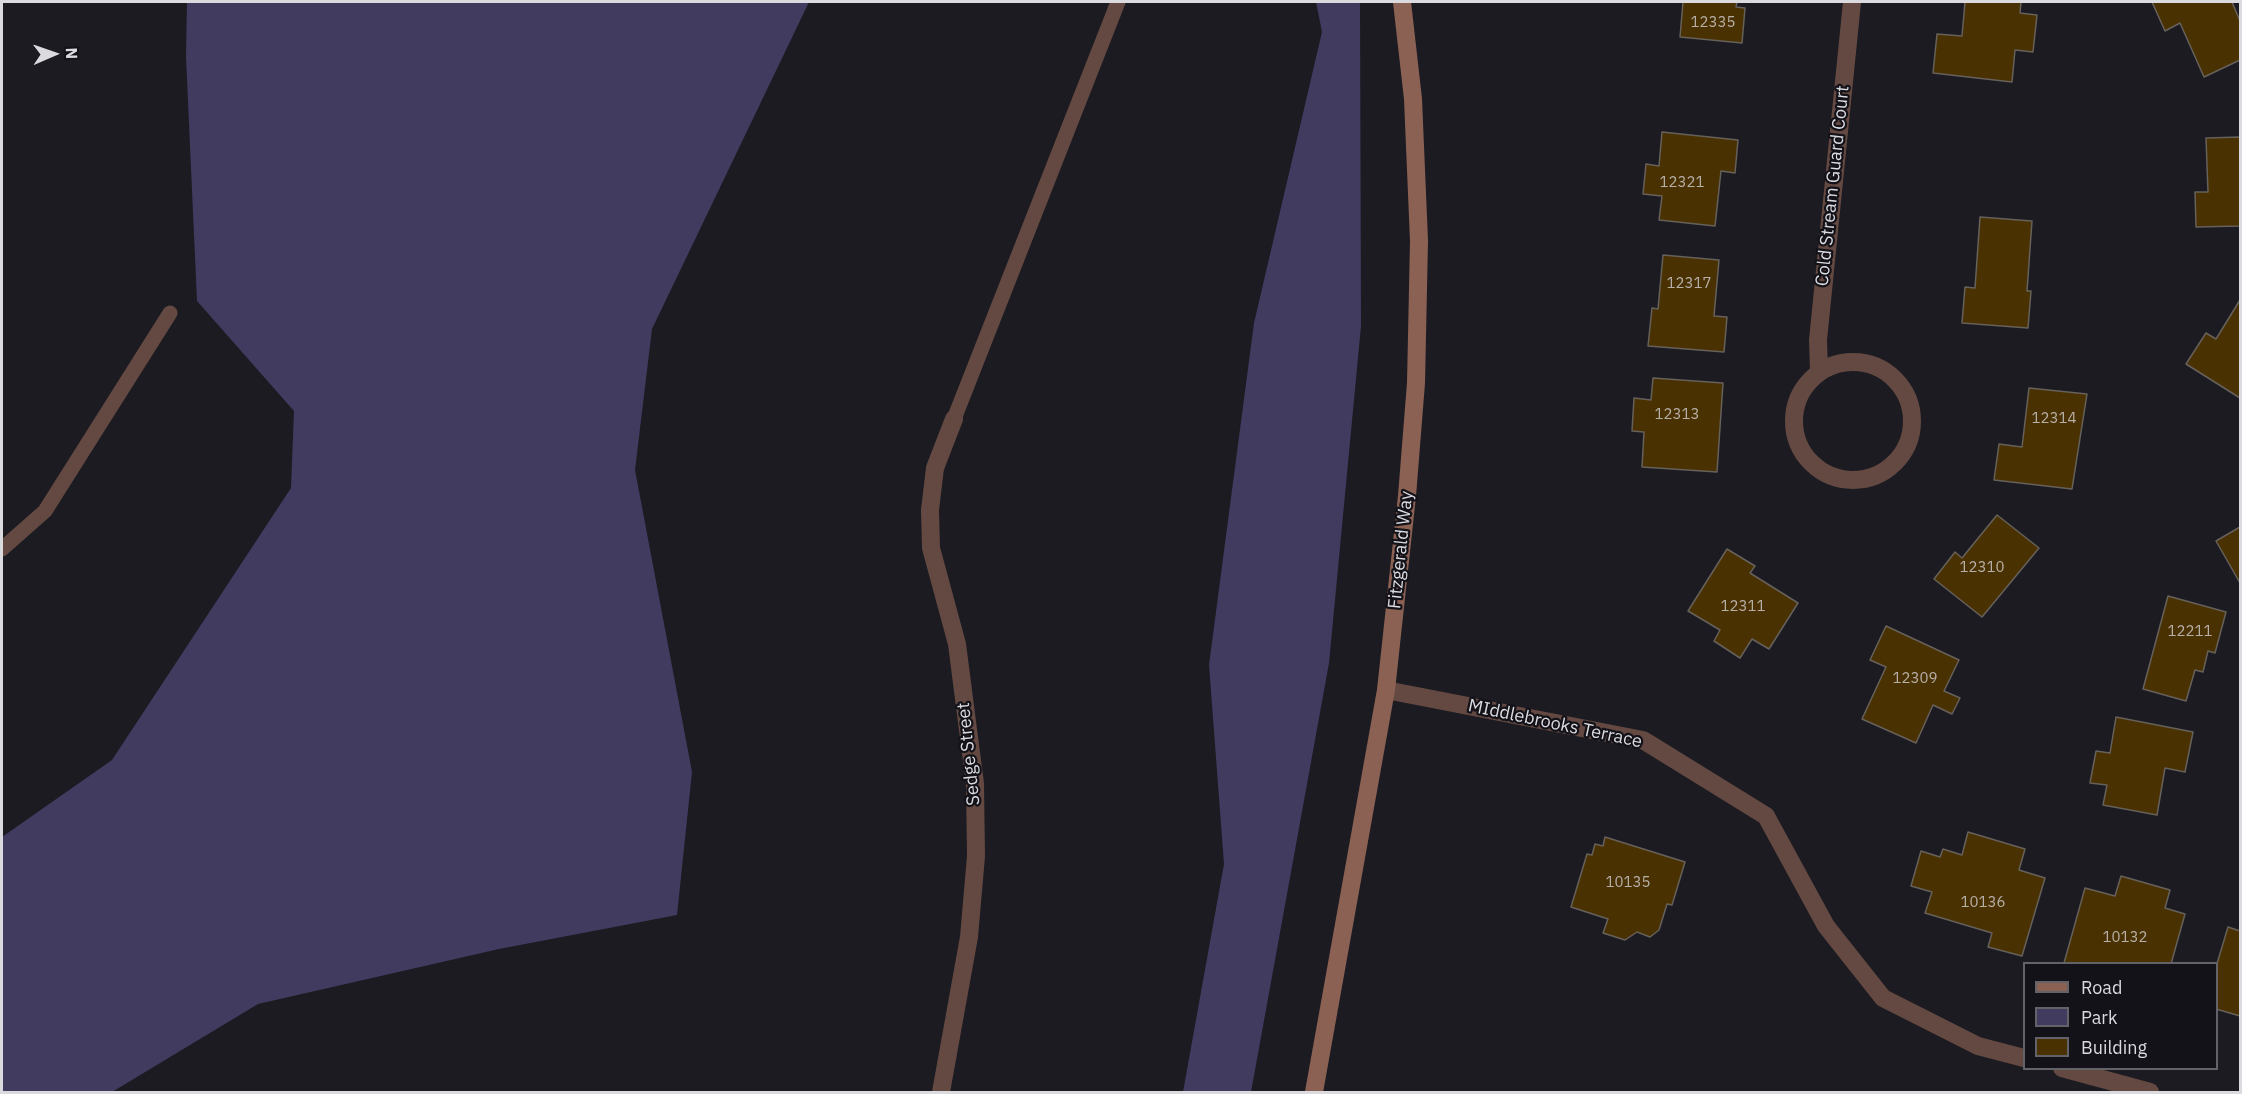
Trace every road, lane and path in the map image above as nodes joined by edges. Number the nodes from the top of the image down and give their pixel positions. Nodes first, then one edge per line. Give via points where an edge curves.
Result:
1 (1118, 2) edge
2 (1402, 2) edge
3 (1852, 2) edge
4 (170, 313) dead end
5 (1819, 371) junction
6 (954, 419) joint
7 (2, 549) edge
8 (1386, 690) junction
9 (2023, 1057) edge
10 (2069, 1070) edge
11 (941, 1092) edge
12 (1314, 1092) edge
13 (2150, 1092) edge

1 - 6 lane
2 - 8 street, Fitzgerald Way via 1413,99 1419,241 1416,383
3 - 5 street, Cold Stream Guard Court via 1818,340
4 - 7 lane via 45,511
5 - 5 street via 1796,402 1796,441 1821,472 1839,480 1859,481 1878,476 1900,457 1912,430 1912,410 1905,392 1876,365 1857,361 1837,363
6 - 11 street, Sedge Street via 935,468 931,548 957,645 975,784 976,855 969,937
8 - 9 street, MIddlebrooks Terrace via 1643,740 1766,816 1826,926 1883,998 1978,1046
8 - 12 street, Fitzgerald Way
10 - 13 street

